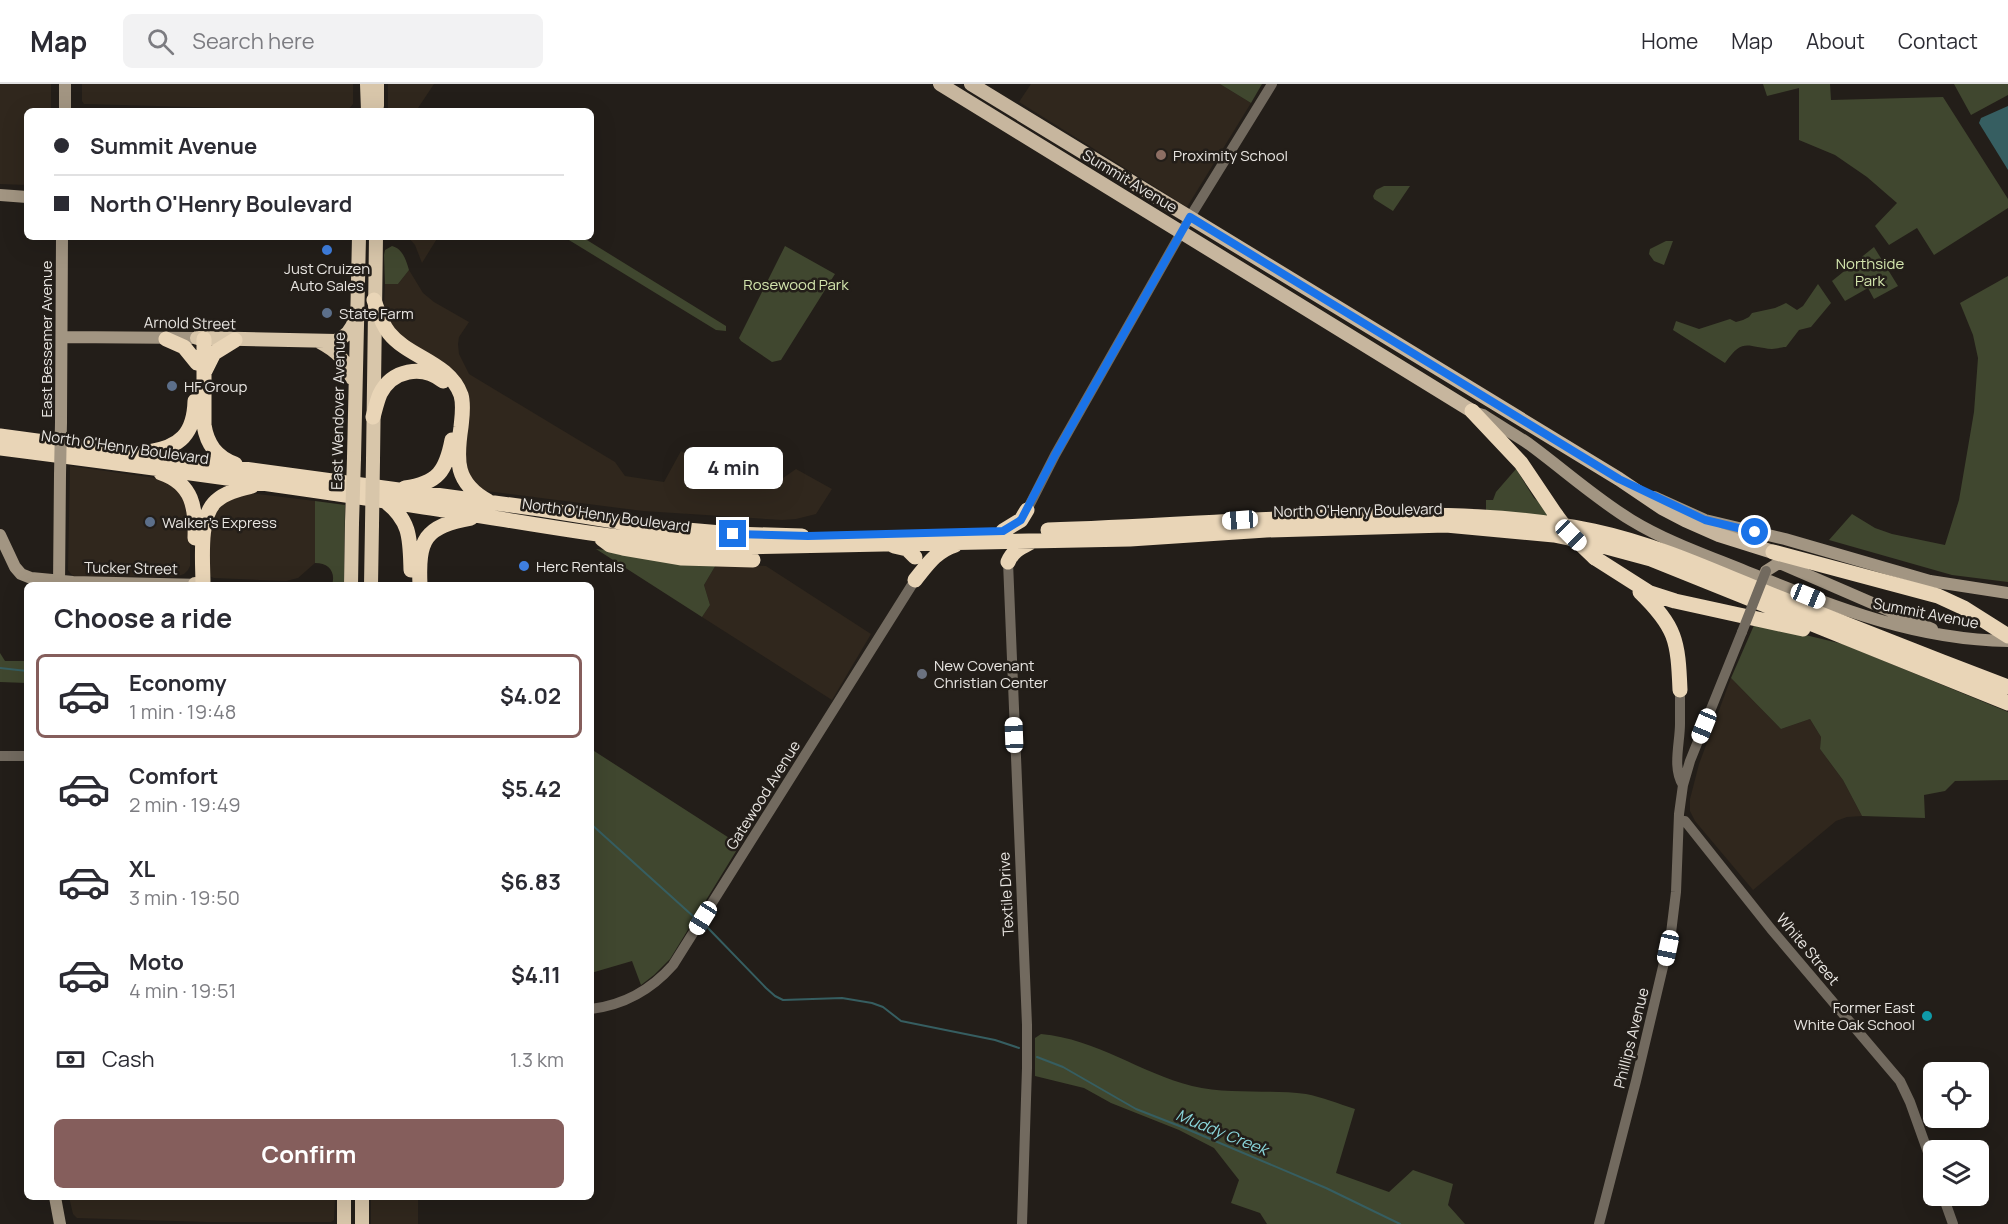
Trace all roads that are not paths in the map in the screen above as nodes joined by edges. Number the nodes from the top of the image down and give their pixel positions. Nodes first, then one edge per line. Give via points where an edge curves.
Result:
1 (65, 84) edge
2 (361, 84) edge
3 (367, 84) edge
4 (377, 84) edge
5 (940, 84) edge
6 (971, 84) edge
7 (1272, 84) edge
8 (65, 108) edge
9 (360, 108) edge
10 (368, 108) edge
11 (377, 108) edge
12 (24, 193) edge
13 (0, 195) edge
14 (14, 195) junction
15 (24, 197) edge
16 (1190, 217) junction
17 (1182, 232) junction
18 (62, 240) edge
19 (359, 240) edge
20 (376, 240) edge
21 (375, 300) junction
22 (357, 316) junction
23 (62, 337) junction
24 (200, 338) junction
25 (166, 339) junction
26 (235, 340) junction
27 (318, 341) junction
28 (201, 368) junction
29 (354, 385) junction
30 (1467, 387) junction
31 (1458, 402) junction
32 (1472, 411) junction
33 (373, 417) junction
34 (4, 442) edge
35 (142, 461) junction
36 (249, 469) junction
37 (1619, 479) junction
38 (273, 486) junction
39 (389, 495) junction
40 (488, 509) junction
41 (1027, 510) junction
42 (1047, 530) junction
43 (1003, 531) junction
44 (595, 533) junction
45 (0, 535) edge
46 (1035, 541) junction
47 (965, 542) junction
48 (988, 542) junction
49 (889, 544) junction
50 (1773, 552) junction
51 (915, 557) joint
52 (753, 560) dead end
53 (1008, 562) junction
54 (1866, 562) junction
55 (1766, 571) junction
56 (915, 580) junction
57 (1629, 581) junction
58 (36, 582) edge
59 (59, 582) edge
60 (195, 582) edge
61 (203, 582) edge
62 (351, 582) edge
63 (371, 582) edge
64 (412, 582) edge
65 (420, 582) edge
66 (2008, 593) edge
67 (2002, 632) edge
68 (1961, 638) junction
69 (1850, 640) junction
70 (2008, 641) edge
71 (2008, 687) edge
72 (1680, 690) joint
73 (2008, 703) edge
74 (0, 756) edge
75 (24, 756) edge
76 (1683, 785) junction
77 (1679, 821) junction
78 (594, 1008) edge
79 (1924, 1140) edge
80 (56, 1200) edge
81 (344, 1200) edge
82 (362, 1200) edge
83 (1947, 1206) edge
84 (60, 1224) edge
85 (344, 1224) edge
86 (362, 1224) edge
87 (1022, 1224) edge
88 (1599, 1224) edge
89 (1953, 1224) edge

1 - 8 main road
2 - 9 highway
3 - 10 highway
4 - 11 highway
5 - 17 main road, Summit Avenue
6 - 16 main road, Summit Avenue
7 - 16 street
12 - 14 main road
13 - 14 main road
14 - 15 main road
16 - 17 street
16 - 30 main road, Summit Avenue
17 - 31 main road, Summit Avenue
17 - 41 street
18 - 23 main road, East Bessemer Avenue
19 - 22 highway, East Wendover Avenue
20 - 21 highway
21 - 33 highway
21 - 40 highway via 389,333 454,381 463,415 458,466 464,481
22 - 27 highway, Arnold Street via 345,336 336,341
22 - 29 highway, East Wendover Avenue
23 - 25 main road, Arnold Street
23 - 59 main road, East Bessemer Avenue, bridge
24 - 25 main road, Arnold Street
24 - 26 highway, Arnold Street
24 - 28 highway
25 - 28 highway via 183,347
26 - 27 highway, Arnold Street
26 - 28 highway via 214,353
27 - 29 highway via 343,358
28 - 35 highway via 193,425 173,446
28 - 36 highway via 206,438 225,461
29 - 62 highway, East Wendover Avenue, bridge
30 - 31 main road
30 - 37 main road, Summit Avenue
31 - 32 main road, Summit Avenue
32 - 57 highway, bridge via 1521,463 1571,535 1595,558
32 - 68 main road, Summit Avenue via 1528,444 1611,507 1662,537 1858,615 1902,628
33 - 39 highway via 380,394 393,378 411,370 429,372 452,391 455,423 442,471 430,481
33 - 63 highway, bridge
34 - 35 highway, North O'Henry Boulevard
35 - 36 highway, North O'Henry Boulevard
35 - 38 highway, North O'Henry Boulevard
35 - 60 highway via 170,476 192,499 196,517
36 - 39 highway, North O'Henry Boulevard
37 - 50 main road, Summit Avenue via 1684,520
37 - 54 main road, Summit Avenue via 1705,520
38 - 39 highway, North O'Henry Boulevard
38 - 61 highway via 232,491 216,501 209,511 204,534
39 - 40 highway, North O'Henry Boulevard
39 - 64 highway via 410,538
40 - 43 highway, North O'Henry Boulevard via 540,509 635,525 733,534
40 - 44 highway, North O'Henry Boulevard
40 - 65 highway via 431,532 422,544
41 - 42 highway via 1035,525
41 - 43 highway via 1021,520
42 - 43 highway, North O'Henry Boulevard
42 - 71 highway, North O'Henry Boulevard via 1445,514 1546,523 1596,532 1667,553
44 - 49 highway, North O'Henry Boulevard via 735,547
44 - 52 highway via 610,545 682,558
45 - 58 main road via 15,567
46 - 48 highway, North O'Henry Boulevard
46 - 53 highway via 1011,554
46 - 69 highway, North O'Henry Boulevard via 1446,525 1554,535 1651,559
47 - 48 highway, North O'Henry Boulevard
47 - 49 highway, North O'Henry Boulevard
47 - 56 highway via 938,553
48 - 53 highway via 1000,548
49 - 51 highway via 907,549
50 - 54 main road via 1783,546 1850,562
50 - 55 street, Phillips Avenue
50 - 67 highway via 1938,596
51 - 56 street
53 - 87 street, Textile Drive via 1028,1068
54 - 66 main road, Summit Avenue via 1930,581
55 - 68 main road via 1782,564
55 - 76 street, Phillips Avenue, bridge
56 - 78 street, Gatewood Avenue via 673,965 639,994
57 - 69 highway via 1675,601
57 - 72 highway via 1670,626 1677,647
58 - 59 main road, Tucker Street
68 - 70 main road, Summit Avenue
69 - 73 highway, North O'Henry Boulevard
72 - 76 street, Phillips Avenue via 1678,771
74 - 75 street
76 - 77 street, Phillips Avenue
77 - 79 street, White Street via 1684,821 1900,1081
77 - 88 street, Phillips Avenue via 1670,940
80 - 84 main road
81 - 85 highway
82 - 86 highway
83 - 89 street

